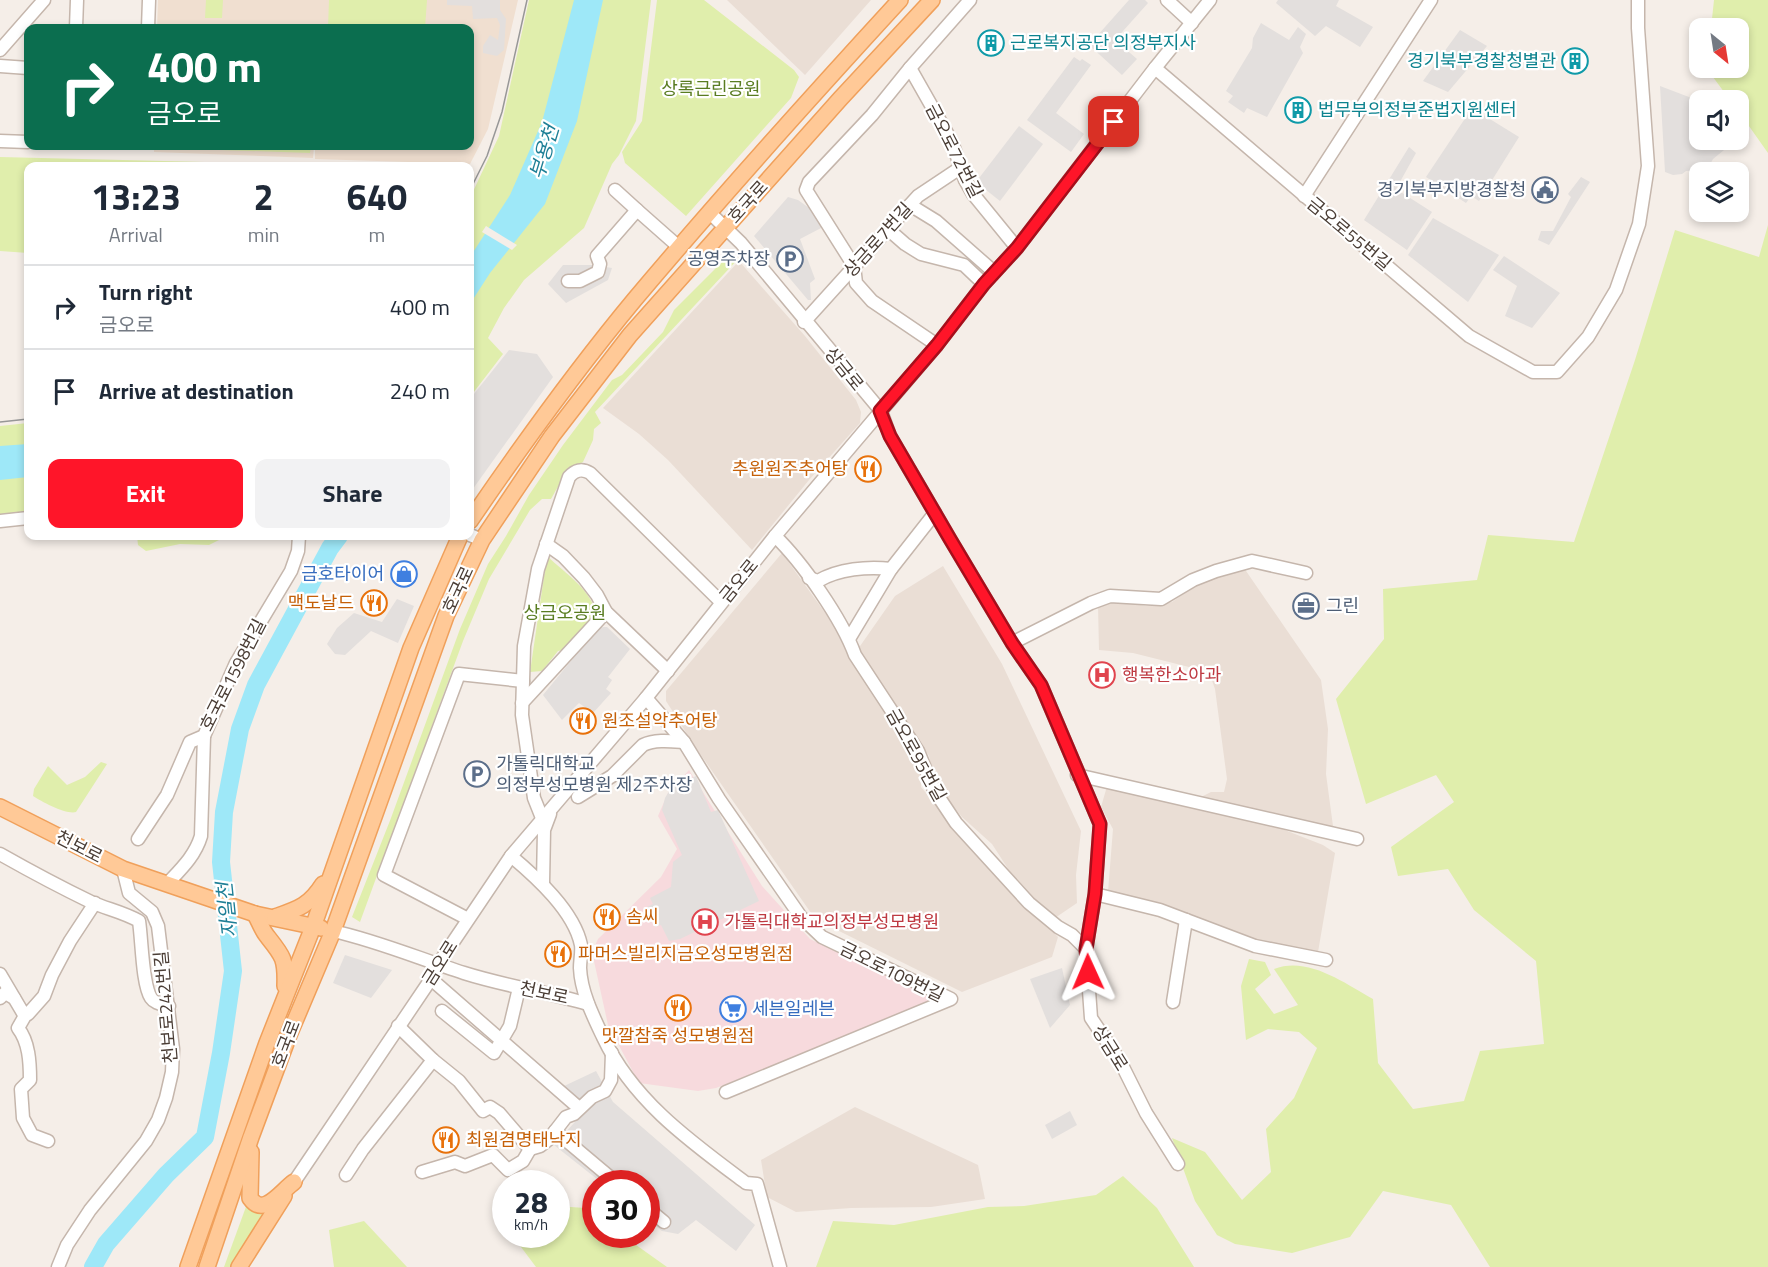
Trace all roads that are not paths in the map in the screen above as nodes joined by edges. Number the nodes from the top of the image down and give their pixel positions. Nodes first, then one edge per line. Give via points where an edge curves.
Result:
1 (44, 0) edge
2 (76, 0) edge
3 (148, 0) edge
4 (900, 0) edge
5 (932, 0) edge
6 (970, 0) edge
7 (1167, 0) edge
8 (1210, 0) edge
9 (1431, 0) edge
10 (1636, 2) edge
11 (1192, 23) junction
12 (76, 24) edge
13 (148, 24) edge
14 (0, 50) edge
15 (0, 66) edge
16 (24, 68) edge
17 (910, 68) junction
18 (1155, 68) junction
19 (0, 141) edge
20 (24, 142) edge
21 (960, 168) junction
22 (615, 190) dead end
23 (1304, 196) junction
24 (910, 205) junction
25 (637, 210) junction
26 (710, 213) junction
27 (726, 227) junction
28 (889, 230) junction
29 (680, 248) junction
30 (1017, 248) junction
31 (854, 266) junction
32 (994, 272) junction
33 (568, 281) dead end
34 (984, 284) junction
35 (804, 322) junction
36 (937, 345) junction
37 (880, 411) junction
38 (935, 513) junction
39 (474, 515) edge
40 (24, 518) edge
41 (0, 521) edge
42 (775, 536) junction
43 (476, 537) edge
44 (299, 540) edge
45 (305, 540) edge
46 (458, 540) edge
47 (546, 544) junction
48 (891, 569) junction
49 (291, 571) junction
50 (1306, 573) dead end
51 (442, 576) junction
52 (808, 578) junction
53 (721, 602) junction
54 (606, 612) junction
55 (446, 616) junction
56 (849, 639) junction
57 (1012, 643) junction
58 (668, 671) junction
59 (523, 681) junction
60 (646, 698) junction
61 (522, 703) junction
62 (204, 736) junction
63 (684, 742) junction
64 (1077, 775) junction
65 (578, 797) dead end
66 (0, 807) edge
67 (553, 807) junction
68 (542, 818) junction
69 (138, 839) dead end
70 (1357, 839) dead end
71 (0, 854) edge
72 (511, 856) junction
73 (123, 869) junction
74 (333, 869) junction
75 (543, 883) junction
76 (166, 884) junction
77 (1095, 894) junction
78 (94, 903) junction
79 (255, 914) junction
80 (274, 918) junction
81 (468, 919) junction
82 (1186, 920) junction
83 (313, 927) junction
84 (333, 931) junction
85 (1086, 949) junction
86 (1326, 960) dead end
87 (439, 963) junction
88 (0, 974) edge
89 (431, 979) junction
90 (519, 988) junction
91 (0, 998) edge
92 (14, 998) junction
93 (1173, 1002) dead end
94 (588, 1004) junction
95 (282, 1005) junction
96 (169, 1006) junction
97 (442, 1011) dead end
98 (26, 1014) junction
99 (398, 1026) junction
100 (503, 1040) junction
101 (612, 1053) junction
102 (433, 1060) junction
103 (726, 1092) dead end
104 (579, 1108) junction
105 (555, 1131) junction
106 (251, 1137) junction
107 (48, 1141) dead end
108 (530, 1149) junction
109 (1178, 1164) dead end
110 (601, 1170) edge
111 (422, 1172) dead end
112 (346, 1175) dead end
113 (294, 1182) junction
114 (660, 1219) edge
115 (664, 1222) dead end
116 (58, 1267) edge
117 (188, 1267) edge
118 (207, 1267) edge
119 (239, 1267) edge
120 (780, 1267) edge

1 - 14 street
2 - 12 street
3 - 13 street
4 - 26 main road, 호국로
5 - 27 main road, 호국로
6 - 17 street
7 - 11 street
8 - 11 street, 금오로
9 - 23 street
10 - 23 street, 금오로55번길 via 1648,166 1639,224 1616,290 1588,337 1557,372 1533,372 1469,336
11 - 18 street, 금오로
15 - 16 street
17 - 21 street, 금오로72번길 via 952,142
17 - 31 street via 806,190
18 - 23 street, 금오로55번길
18 - 30 street, 금오로
19 - 20 street
21 - 24 street, 상금로7번길
21 - 30 street, 금오로72번길 via 973,194
22 - 25 street
24 - 28 street, 상금로7번길
24 - 32 street via 936,220
25 - 29 street
25 - 33 street via 597,256 598,272 580,281
26 - 27 street, 상금로
26 - 29 main road, 호국로
27 - 35 street, 상금로
27 - 43 main road, 호국로 via 630,335
28 - 31 street, 상금로7번길
28 - 34 street via 921,254 964,265
29 - 39 main road, 호국로 via 634,300 531,433
30 - 32 street, 금오로
31 - 35 street, 상금로7번길
31 - 36 street via 856,283 872,301
32 - 34 street, 금오로
34 - 36 street, 금오로
35 - 37 street, 상금로
36 - 37 street, 금오로
37 - 38 street, 상금로 via 890,436
37 - 42 street, 금오로
38 - 48 street
38 - 57 street, 상금로
40 - 41 street
42 - 52 street, 금오로95번길
42 - 53 street, 금오로
43 - 55 main road, 호국로
44 - 49 street, 호국로1598번길
45 - 49 street
46 - 51 main road, 호국로
47 - 53 street via 569,477 585,470
47 - 54 street via 584,578
47 - 59 street via 524,646
48 - 52 street via 874,567 828,575 818,581
48 - 56 street
49 - 62 street, 호국로1598번길 via 236,663
50 - 57 street via 1252,561 1193,579 1161,598 1110,596
51 - 55 main road via 451,578 453,584 445,601
51 - 74 main road, 호국로 via 411,648
52 - 56 street, 금오로95번길
53 - 58 street, 금오로
54 - 58 street
54 - 61 street
55 - 84 main road, 호국로
56 - 85 street, 금오로95번길 via 855,655 918,751 934,790 956,823 1029,903
57 - 64 street, 상금로 via 1041,685
58 - 60 street, 금오로
59 - 61 street
59 - 81 street via 459,674 384,875
60 - 63 street, 금오로109번길
60 - 67 street, 금오로
61 - 68 street via 527,758
62 - 69 street, 호국로1598번길 via 190,742 167,795
62 - 76 street via 201,836 197,849
63 - 65 street via 643,745 612,776
63 - 103 street, 금오로109번길 via 719,799 815,932 951,999
64 - 70 street
64 - 77 street, 상금로 via 1100,824
66 - 73 main road, 천보로
67 - 68 street, 금오로
67 - 75 street via 544,830
68 - 72 street, 금오로
71 - 78 street
72 - 75 street
72 - 81 street, 금오로
73 - 76 main road, 천보로
73 - 96 street, 천보로242번길 via 129,893 152,912 158,926
74 - 80 main road via 307,904
74 - 83 main road, 호국로
75 - 94 street via 566,913 581,946 580,969
76 - 79 main road, 천보로
77 - 82 street
77 - 85 street, 상금로
78 - 96 street via 139,921 151,998
78 - 98 street via 70,941 44,996
79 - 80 main road, 천보로
79 - 95 main road via 266,936 281,952 286,968
80 - 83 main road, 천보로
81 - 87 street, 금오로
82 - 86 street via 1255,946
82 - 93 street
83 - 84 main road, 천보로
83 - 95 main road, 호국로
84 - 87 street, 천보로
84 - 106 main road, 호국로
85 - 109 street, 상금로 via 1091,1018
87 - 89 street, 금오로
87 - 90 street, 천보로
88 - 92 street
89 - 99 street, 금오로
89 - 100 street
90 - 94 street, 천보로
90 - 100 street
91 - 92 street via 5,993
92 - 98 street
94 - 101 street, 천보로
95 - 117 main road, 호국로
96 - 116 street, 천보로242번길 via 172,1072 158,1120 129,1164 90,1210
97 - 100 street via 494,1053
98 - 107 street via 18,1028 25,1037 30,1064 30,1080 21,1089 24,1118 32,1135
99 - 102 street
99 - 113 street, 금오로
100 - 104 street
101 - 104 street via 611,1080 604,1091
101 - 120 street, 천보로 via 647,1102 691,1142 746,1183 757,1184
102 - 108 street via 459,1081 483,1111 490,1107 499,1113
102 - 112 street
104 - 105 street
105 - 108 street
105 - 110 street
106 - 113 main road via 253,1203 269,1204
106 - 118 main road, 호국로
108 - 111 street via 523,1161 508,1170 493,1155 465,1166 455,1162
113 - 119 main road
114 - 115 street

